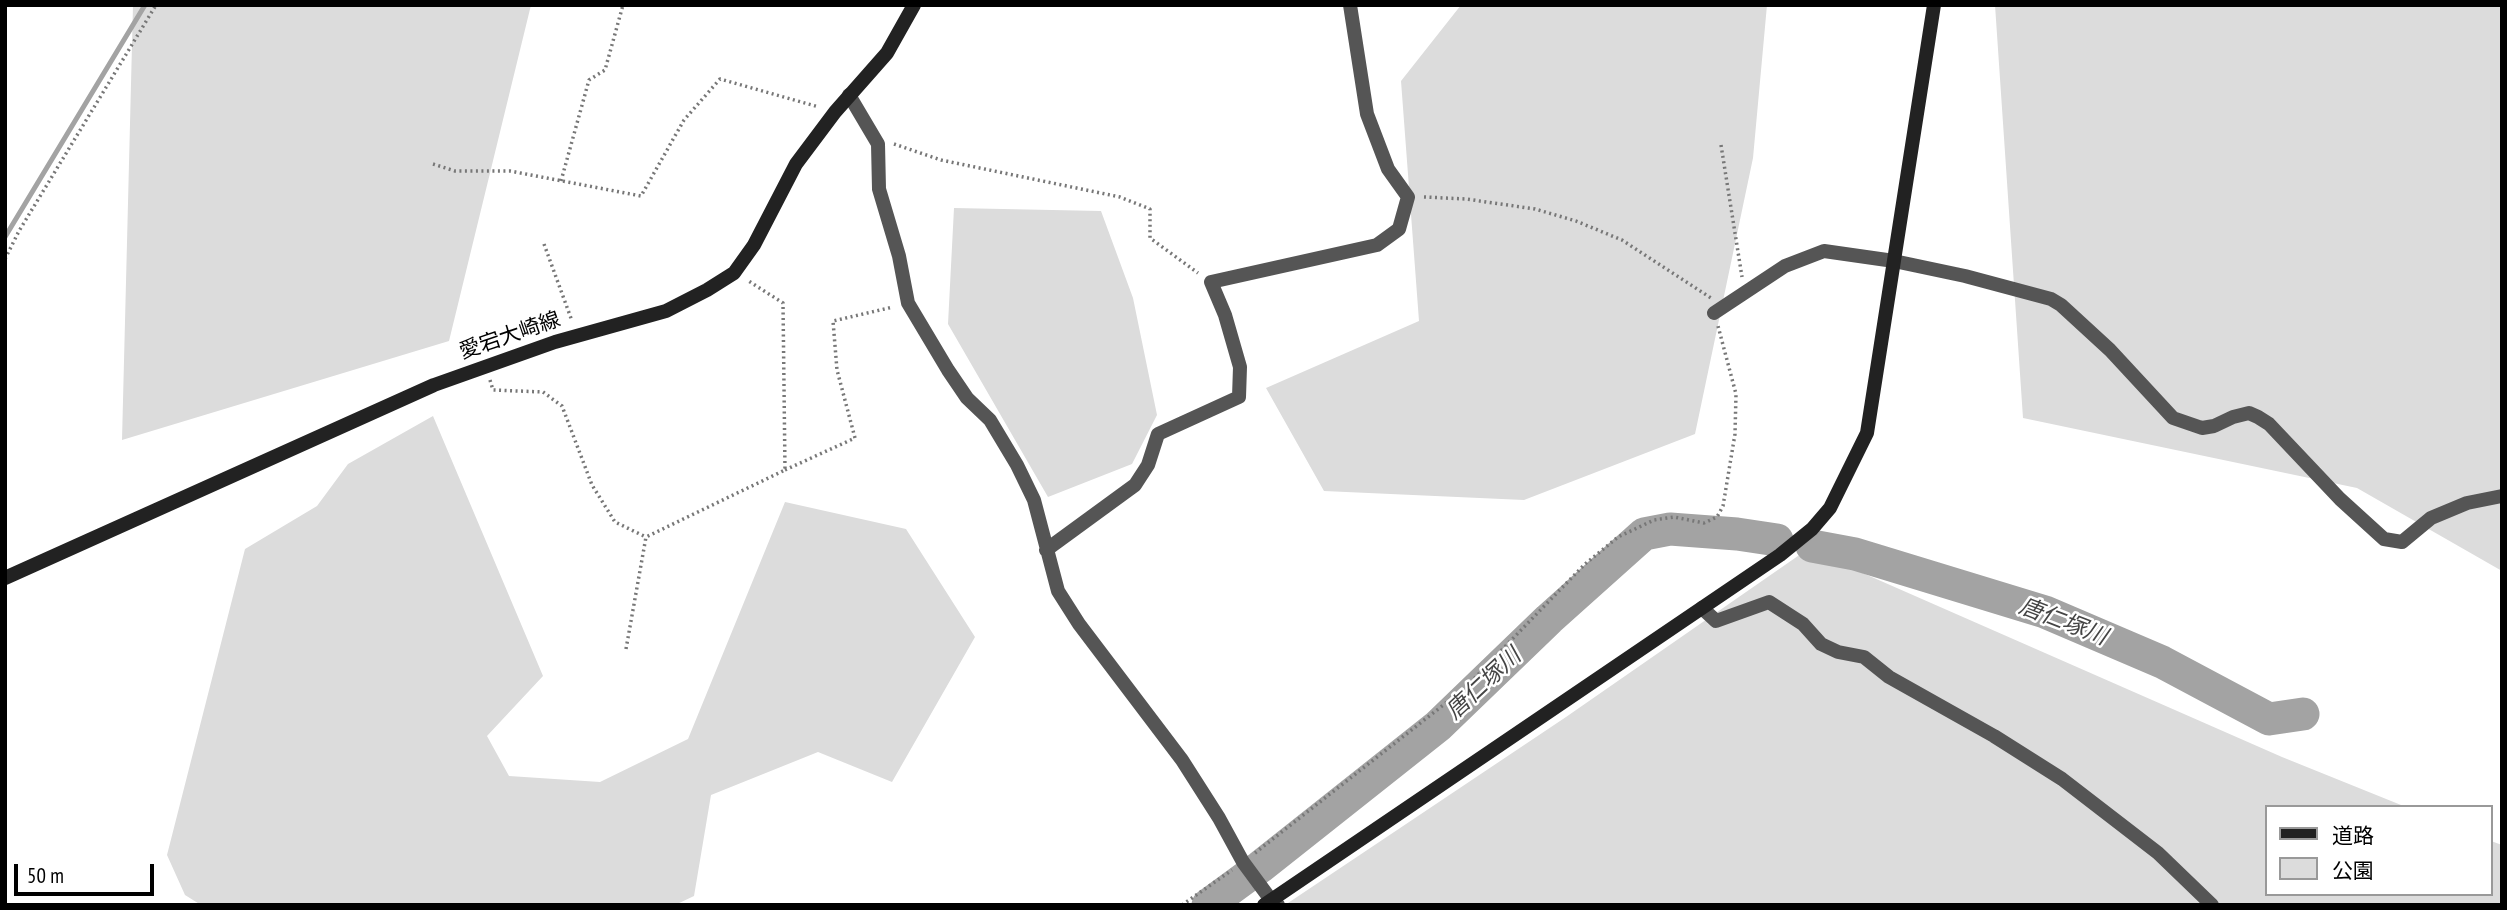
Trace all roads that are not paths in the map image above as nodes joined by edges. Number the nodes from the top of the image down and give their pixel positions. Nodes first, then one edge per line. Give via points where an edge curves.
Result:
1 (914, 5) edge
2 (1350, 5) edge
3 (1934, 5) edge
4 (849, 95) junction
5 (1894, 261) junction
6 (1714, 313) road end
7 (2502, 496) edge
8 (1046, 550) junction
9 (5, 578) edge
10 (1702, 608) junction
11 (1271, 903) edge
12 (2212, 905) edge

1 - 4 street, 愛宕大崎線 via 887,53
2 - 8 street via 1367,114 1388,169 1408,197 1399,229 1377,245 1211,282 1240,367 1239,397 1158,434 1148,465 1135,485
3 - 5 street
4 - 8 street via 878,144 879,189 908,303 948,370 990,420 1017,465 1034,500
4 - 9 street, 愛宕大崎線 via 796,164 754,245 734,273 666,311 434,385
5 - 6 street via 1824,251 1785,266
5 - 7 street via 2051,299 2110,350 2173,418 2202,428 2249,414 2269,424 2384,539 2402,542 2431,518 2467,503
5 - 10 street via 1867,433 1830,508 1780,555
8 - 11 street via 1066,605 1182,760
10 - 11 street
10 - 12 street via 1716,621 1769,601 1803,624 1821,644 1864,657 1889,677 2062,779 2158,853

